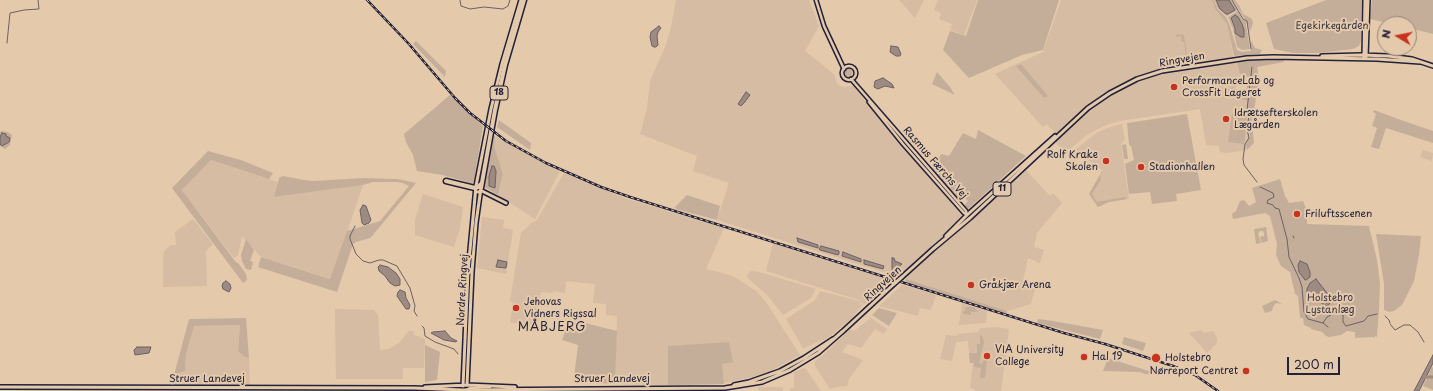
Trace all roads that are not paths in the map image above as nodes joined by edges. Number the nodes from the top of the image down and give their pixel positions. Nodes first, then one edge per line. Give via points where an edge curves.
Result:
1 (521, 0) edge
2 (524, 0) edge
3 (816, 0) edge
4 (1367, 0) edge
5 (1365, 57) junction
6 (1433, 66) edge
7 (845, 68) junction
8 (852, 78) junction
9 (1069, 126) junction
10 (446, 181) dead end
11 (479, 189) junction
12 (506, 203) dead end
13 (967, 215) junction
14 (933, 249) junction
15 (843, 331) junction
16 (804, 358) joint
17 (809, 360) joint
18 (0, 387) edge
19 (414, 388) junction
20 (465, 388) edge

1 - 11 main road, 18 via 502,64 482,154
2 - 11 highway, 18 via 505,65
3 - 7 main road via 824,26
4 - 5 main road
5 - 6 main road, Ringvejen / 11 via 1397,57
5 - 9 main road, Ringvejen / 11 via 1240,58 1153,73 1110,93
7 - 8 main road via 851,67 854,70
7 - 8 main road via 843,76 846,79
8 - 13 main road, Rasmus Færchs Vej via 878,114
9 - 13 main road, Ringvejen / 11 via 1046,143
9 - 14 main road, Ringvejen / 11
10 - 11 highway
11 - 12 main road
11 - 20 main road, Nordre Ringvej / 18
11 - 20 main road, Nordre Ringvej / 18 via 475,196 468,271
13 - 14 main road, Ringvejen / 11
14 - 15 main road, Ringvejen / 11, bridge
15 - 16 main road, Ringvejen / 11
15 - 17 main road, Ringvejen / 11
16 - 20 main road, Struer Landevej / 11 via 764,378 725,387
17 - 20 main road, Struer Landevej / 11 via 786,373 762,382 725,388
18 - 19 main road, Struer Landevej / 11
19 - 20 main road, Struer Landevej / 11
19 - 20 main road, Struer Landevej / 11

